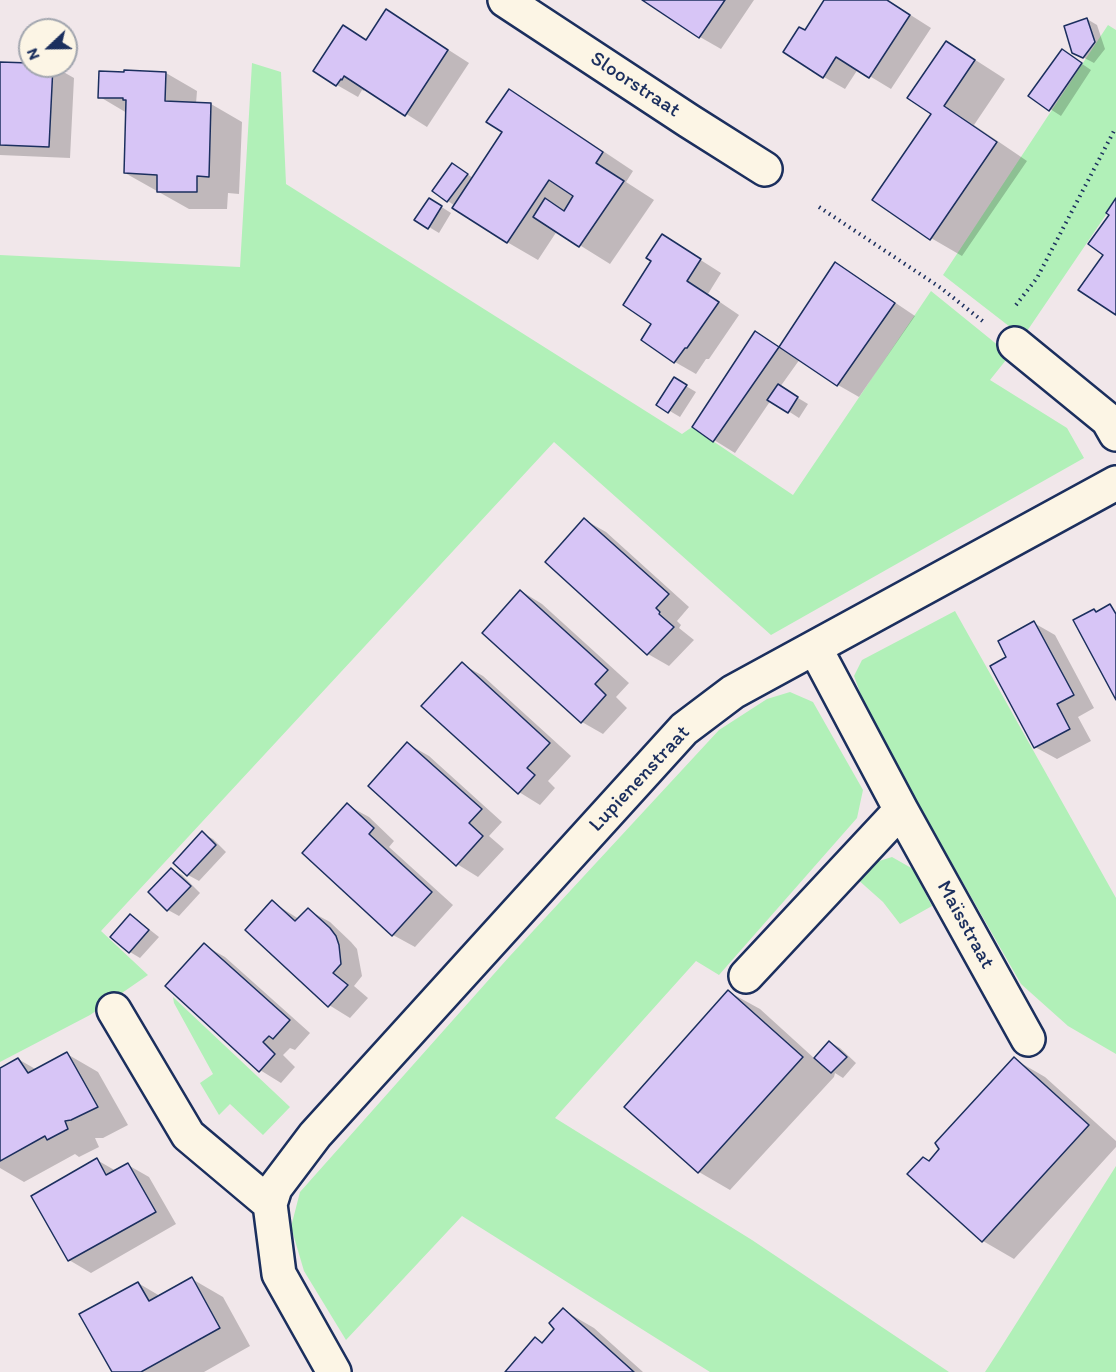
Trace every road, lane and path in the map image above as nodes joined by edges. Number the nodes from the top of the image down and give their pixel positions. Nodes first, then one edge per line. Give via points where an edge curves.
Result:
1 (505, 0) edge
2 (1116, 129) edge
3 (765, 169) dead end
4 (819, 207) dead end
5 (1005, 338) junction
6 (1116, 434) edge
7 (1116, 483) edge
8 (814, 648) junction
9 (901, 810) junction
10 (746, 976) dead end
11 (114, 1010) dead end
12 (1028, 1039) dead end
13 (270, 1204) junction
14 (334, 1372) edge

1 - 3 street, Sloorstraat
2 - 5 path
4 - 5 path via 941,288
5 - 6 street via 1108,420
7 - 8 street, Lupienenstraat
8 - 9 street, Maïsstraat
8 - 13 street, Lupienenstraat via 733,692 684,729 315,1135 275,1188
9 - 10 street
9 - 12 street, Maïsstraat
11 - 13 street via 188,1135
13 - 14 street via 279,1274

